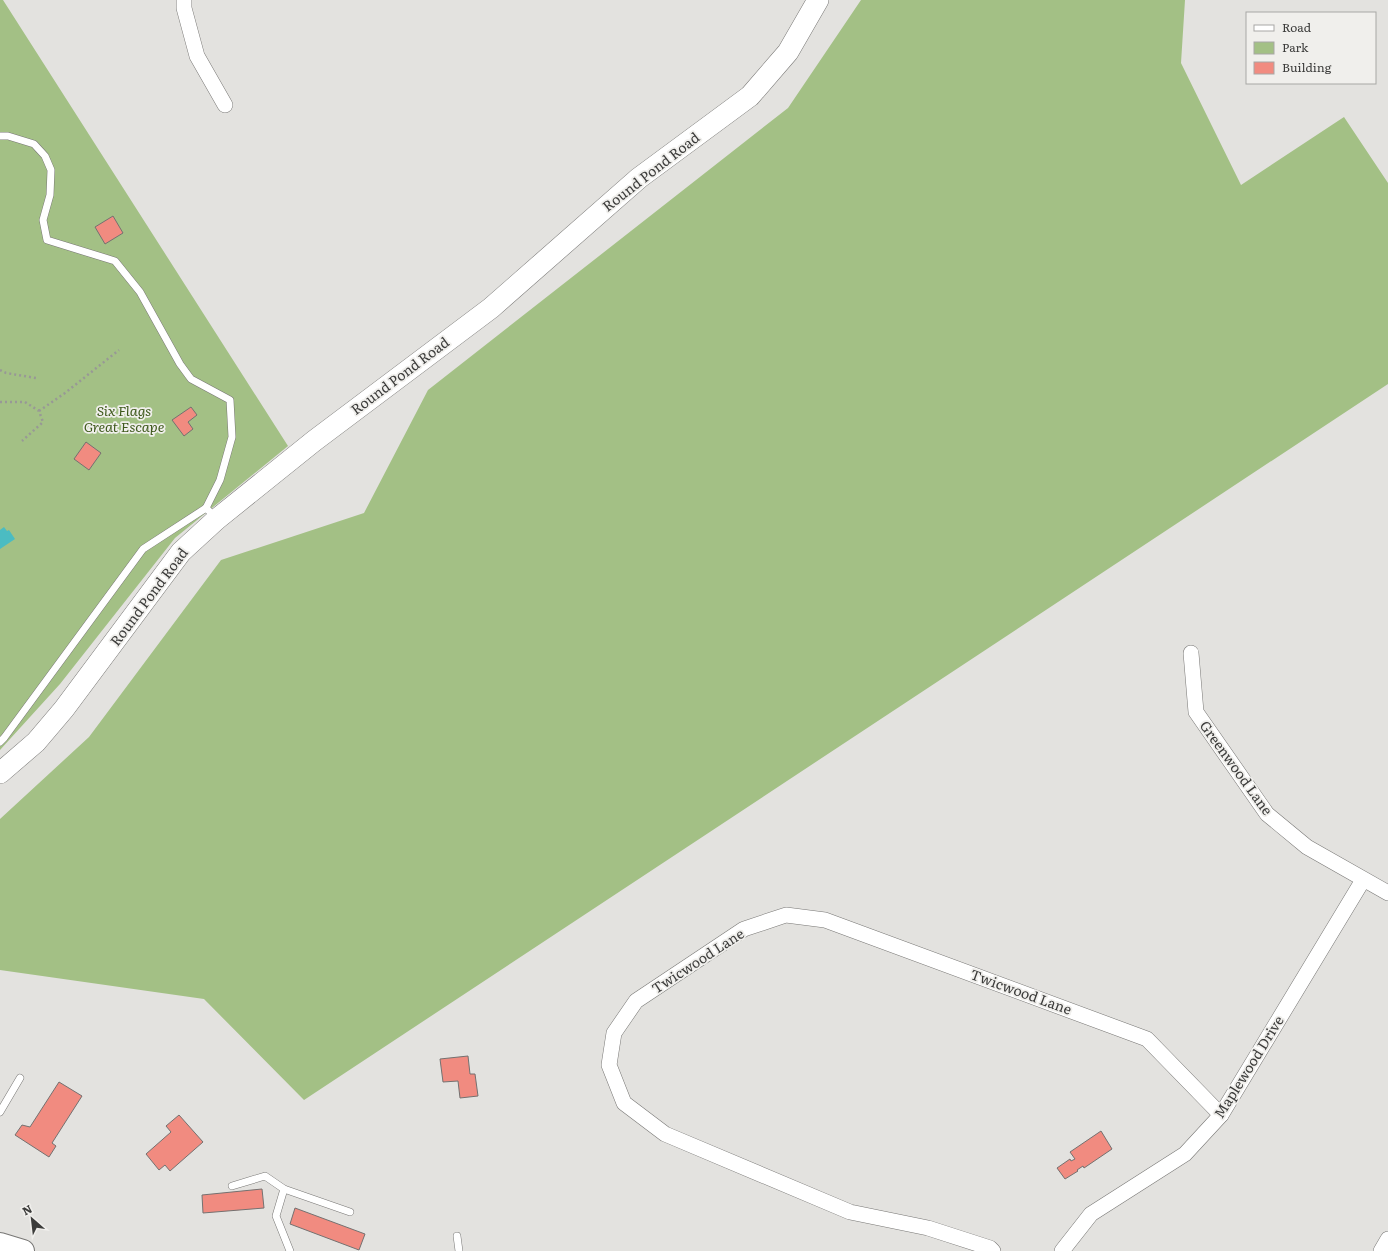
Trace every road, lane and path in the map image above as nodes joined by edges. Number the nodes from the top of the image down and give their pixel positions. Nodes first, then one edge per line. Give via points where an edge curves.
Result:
1 (184, 0) edge
2 (818, 0) edge
3 (225, 104) dead end
4 (0, 136) edge
5 (118, 350) dead end
6 (0, 370) edge
7 (36, 378) dead end
8 (0, 402) edge
9 (39, 410) junction
10 (22, 441) dead end
11 (211, 514) junction
12 (1191, 653) dead end
13 (0, 742) edge
14 (0, 773) edge
15 (1363, 880) junction
16 (1388, 893) edge
17 (20, 1078) dead end
18 (0, 1112) edge
19 (1221, 1115) junction
20 (232, 1186) dead end
21 (284, 1189) junction
22 (350, 1212) dead end
23 (458, 1236) dead end
24 (1388, 1239) edge
25 (0, 1244) edge
26 (23, 1251) edge
27 (290, 1251) edge
28 (459, 1251) edge
29 (993, 1251) edge
30 (1062, 1251) edge
31 (1381, 1251) edge

1 - 3 street via 197,56
2 - 11 street, Round Pond Road via 788,52 750,96 638,178 491,308 314,441
4 - 11 lane via 34,144 45,156 51,170 50,195 43,220 47,240 115,261 140,292 191,379 230,400 232,437
5 - 9 path
6 - 7 path
8 - 9 path via 25,402
9 - 10 path via 43,422
11 - 13 lane via 142,549
11 - 14 street, Round Pond Road via 64,709 36,742
12 - 15 street, Greenwood Lane via 1196,712 1267,814 1306,846
15 - 16 street, Greenwood Lane
15 - 19 street, Maplewood Drive
17 - 18 lane
19 - 29 street, Twicwood Lane via 1147,1039 825,920 786,915 744,929 636,1001 614,1033 608,1065 624,1103 665,1134 850,1212 928,1228
19 - 30 street, Maplewood Drive via 1185,1154 1091,1214
20 - 21 lane via 265,1176
21 - 22 lane
21 - 27 lane via 276,1216
23 - 28 lane
24 - 31 street
25 - 26 main road

